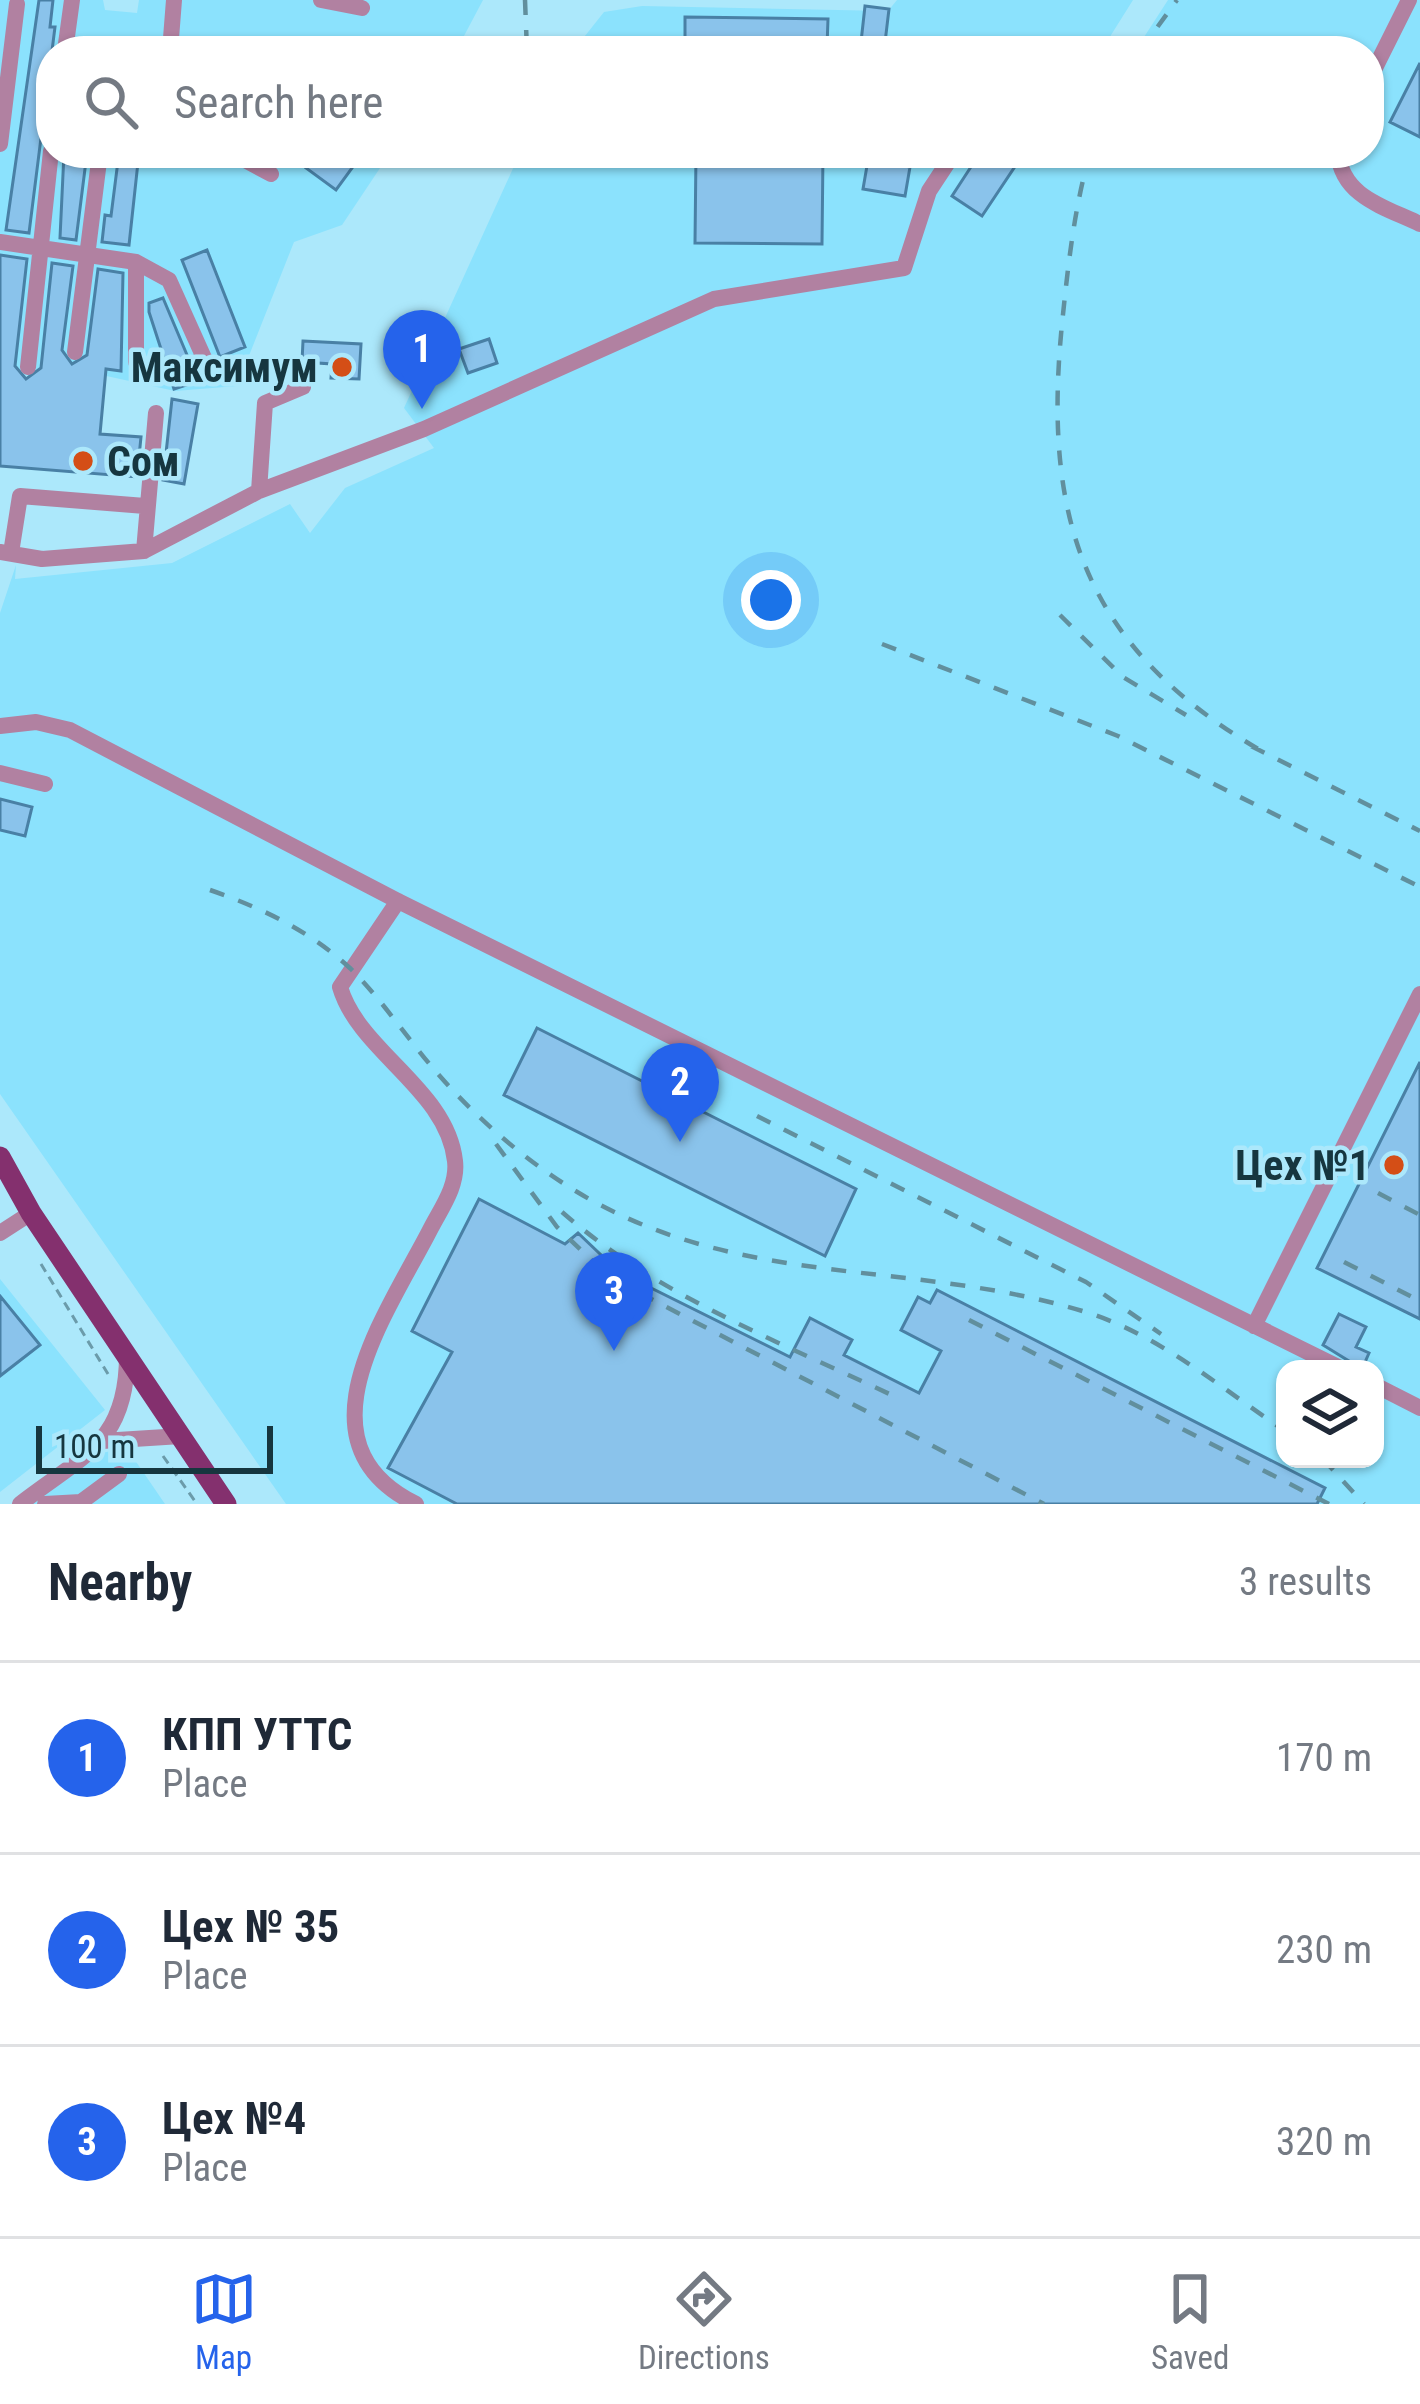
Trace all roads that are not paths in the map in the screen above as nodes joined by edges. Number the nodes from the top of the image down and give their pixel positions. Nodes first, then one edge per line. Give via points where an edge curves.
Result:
1 (72, 0) edge
2 (174, 0) edge
3 (321, 0) edge
4 (1409, 0) edge
5 (17, 4) dead end
6 (362, 8) dead end
7 (67, 36) edge
8 (171, 36) edge
9 (1384, 50) edge
10 (0, 144) edge
11 (49, 168) edge
12 (98, 168) edge
13 (260, 168) edge
14 (944, 168) edge
15 (1340, 168) edge
16 (271, 174) dead end
17 (1420, 224) edge
18 (0, 242) edge
19 (38, 248) junction
20 (89, 255) junction
21 (136, 262) junction
22 (75, 352) dead end
23 (136, 362) dead end
24 (28, 368) dead end
25 (209, 368) dead end
26 (303, 386) dead end
27 (156, 412) dead end
28 (259, 491) junction
29 (145, 506) junction
30 (144, 551) junction
31 (5, 552) edge
32 (0, 726) edge
33 (0, 773) edge
34 (45, 784) dead end
35 (398, 901) junction
36 (1420, 994) edge
37 (0, 1157) edge
38 (31, 1213) junction
39 (0, 1233) edge
40 (1254, 1326) junction
41 (127, 1355) junction
42 (1324, 1360) edge
43 (1384, 1390) edge
44 (1420, 1408) edge
45 (181, 1436) junction
46 (102, 1441) junction
47 (119, 1474) dead end
48 (20, 1504) edge
49 (45, 1504) edge
50 (226, 1504) edge
51 (416, 1504) edge

1 - 7 street
2 - 8 street
3 - 6 street
4 - 9 street
5 - 10 street
11 - 19 street
12 - 20 street
13 - 16 street
14 - 28 street via 904,268 715,299 424,429
15 - 17 street via 1351,188
18 - 19 street
19 - 20 street
19 - 24 street
20 - 21 street
20 - 22 street
21 - 23 street
21 - 25 street via 169,280
26 - 28 street via 265,403
27 - 29 street
28 - 30 street
29 - 30 street
29 - 31 street via 20,496
30 - 31 street via 42,559
32 - 35 street via 36,722 70,730
33 - 34 street
35 - 40 street
35 - 51 street via 340,987 431,1108 454,1155 451,1190 366,1356 356,1397 366,1469
36 - 40 street
37 - 38 main road
38 - 39 street
38 - 41 main road
40 - 42 street
41 - 45 main road
41 - 46 street via 124,1400
43 - 44 street
45 - 46 street
45 - 50 main road
46 - 48 street
47 - 49 street via 81,1502

